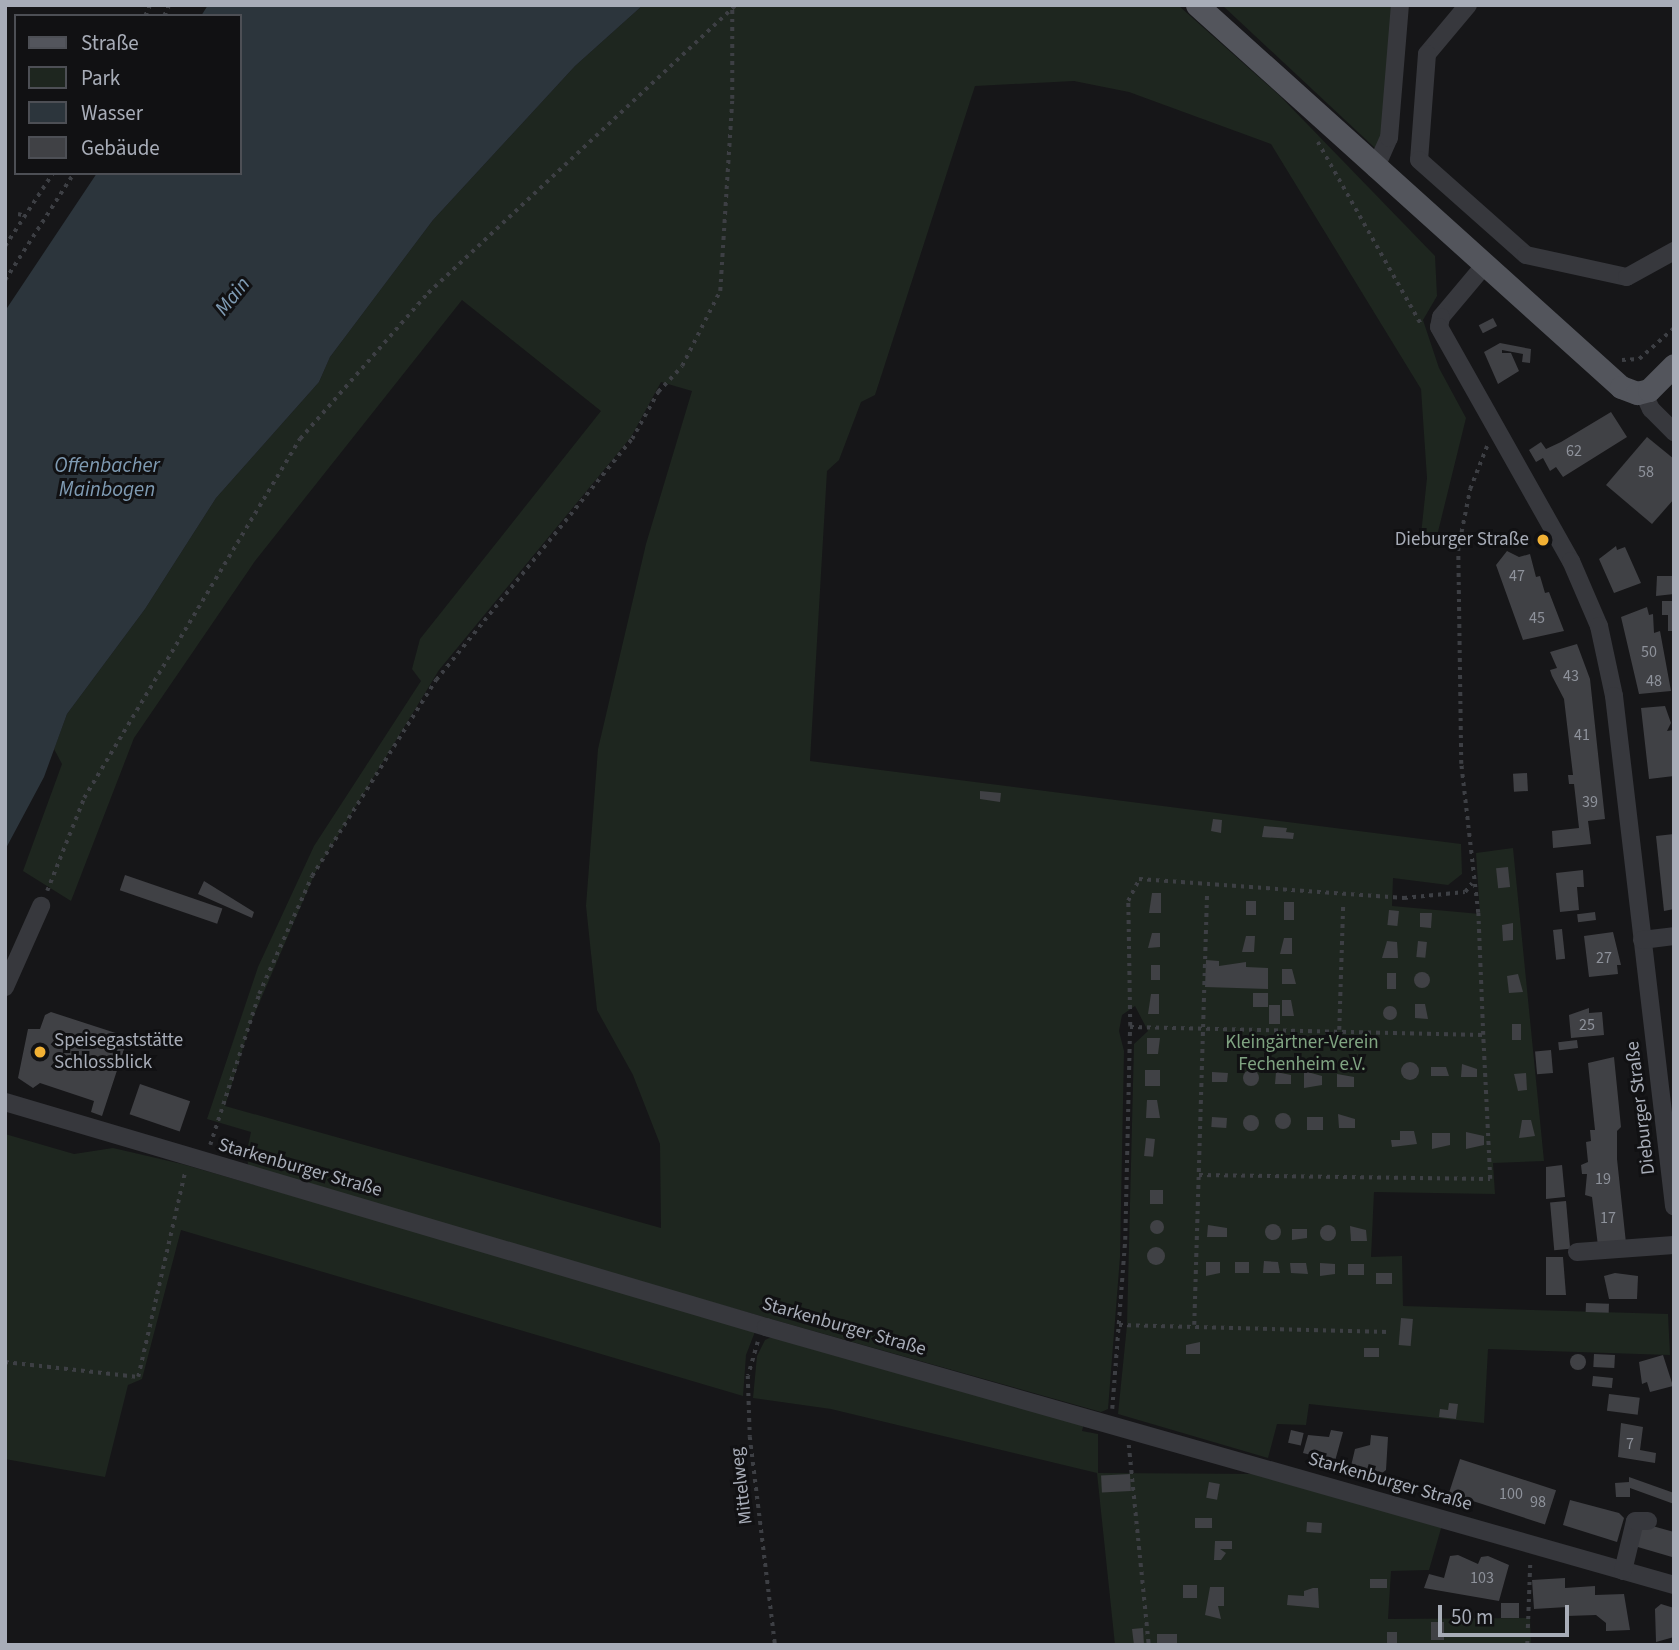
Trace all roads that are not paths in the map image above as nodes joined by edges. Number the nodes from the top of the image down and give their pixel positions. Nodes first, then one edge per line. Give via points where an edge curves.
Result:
1 (1197, 5) edge
2 (1400, 5) edge
3 (1468, 5) edge
4 (1376, 170) junction
5 (1674, 251) edge
6 (1483, 267) junction
7 (1674, 365) edge
8 (1643, 392) junction
9 (1674, 432) edge
10 (41, 906) road end
11 (1674, 936) edge
12 (1642, 940) junction
13 (5, 987) edge
14 (5, 1102) edge
15 (1673, 1199) edge
16 (1674, 1245) edge
17 (1577, 1252) dead end
18 (1648, 1521) dead end
19 (1623, 1571) junction
20 (1674, 1585) edge

1 - 4 main road
2 - 4 street via 1389,138
3 - 5 street via 1427,54 1419,160 1526,255 1627,277
4 - 6 main road
6 - 8 main road via 1621,387
6 - 12 street, Dieburger Straße via 1441,317 1439,327 1571,561 1599,626 1614,696
7 - 8 main road via 1660,382
8 - 9 street via 1651,409
10 - 13 street
11 - 12 street
12 - 15 street, Dieburger Straße
14 - 19 street, Starkenburger Straße via 766,1327
16 - 17 street
18 - 19 street via 1635,1521
19 - 20 street, Starkenburger Straße

